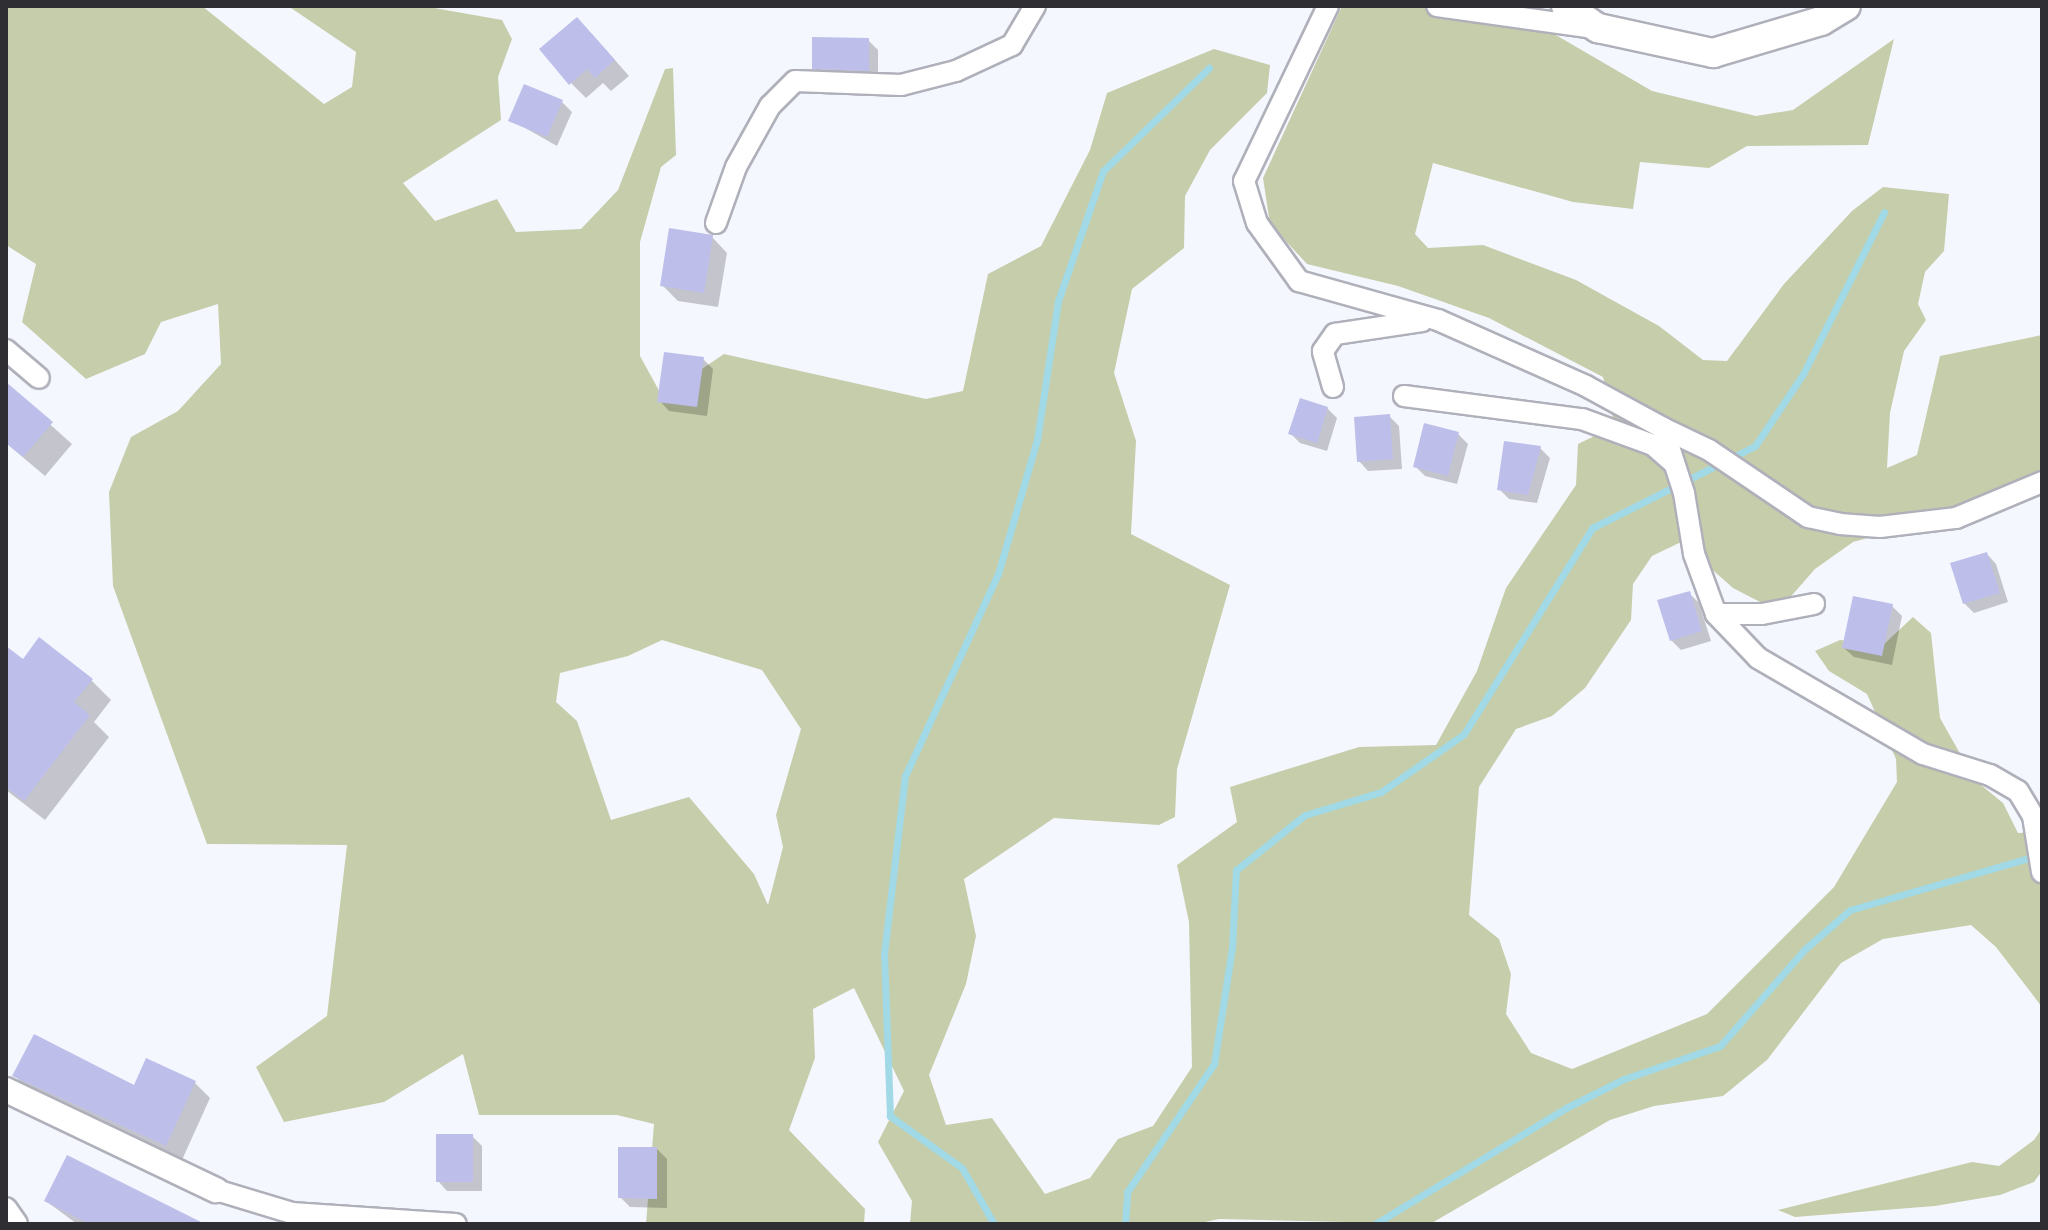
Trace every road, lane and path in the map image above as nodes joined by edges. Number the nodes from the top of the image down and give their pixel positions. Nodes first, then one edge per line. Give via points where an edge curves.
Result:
1 (1035, 6) edge
2 (1328, 6) edge
3 (1437, 6) edge
4 (1566, 6) edge
5 (1846, 6) edge
6 (1598, 28) junction
7 (716, 223) dead end
8 (1438, 320) junction
9 (6, 350) edge
10 (39, 378) dead end
11 (1333, 387) dead end
12 (1404, 396) dead end
13 (1663, 428) junction
14 (1674, 463) junction
15 (2042, 482) edge
16 (1814, 604) dead end
17 (1716, 614) junction
18 (2042, 872) edge
19 (6, 1090) edge
20 (216, 1190) joint
21 (6, 1208) edge
22 (17, 1224) edge
23 (456, 1224) edge

1 - 7 street via 1012,45 956,71 901,85 795,81 770,106 742,155
2 - 8 street via 1244,181 1257,223 1299,281
3 - 6 street
4 - 6 main road
5 - 6 main road via 1821,21 1713,53
8 - 11 street via 1335,334 1323,351
8 - 13 street via 1586,386
9 - 10 street
12 - 14 street via 1582,419 1653,445
13 - 14 street
13 - 15 street via 1709,450 1808,517 1840,524 1880,527 1956,518
14 - 17 street via 1694,554
16 - 17 street via 1762,614
17 - 18 street via 1758,658 1923,754 1990,775 2018,791 2033,816
19 - 20 street
20 - 23 street via 292,1213
21 - 22 street

